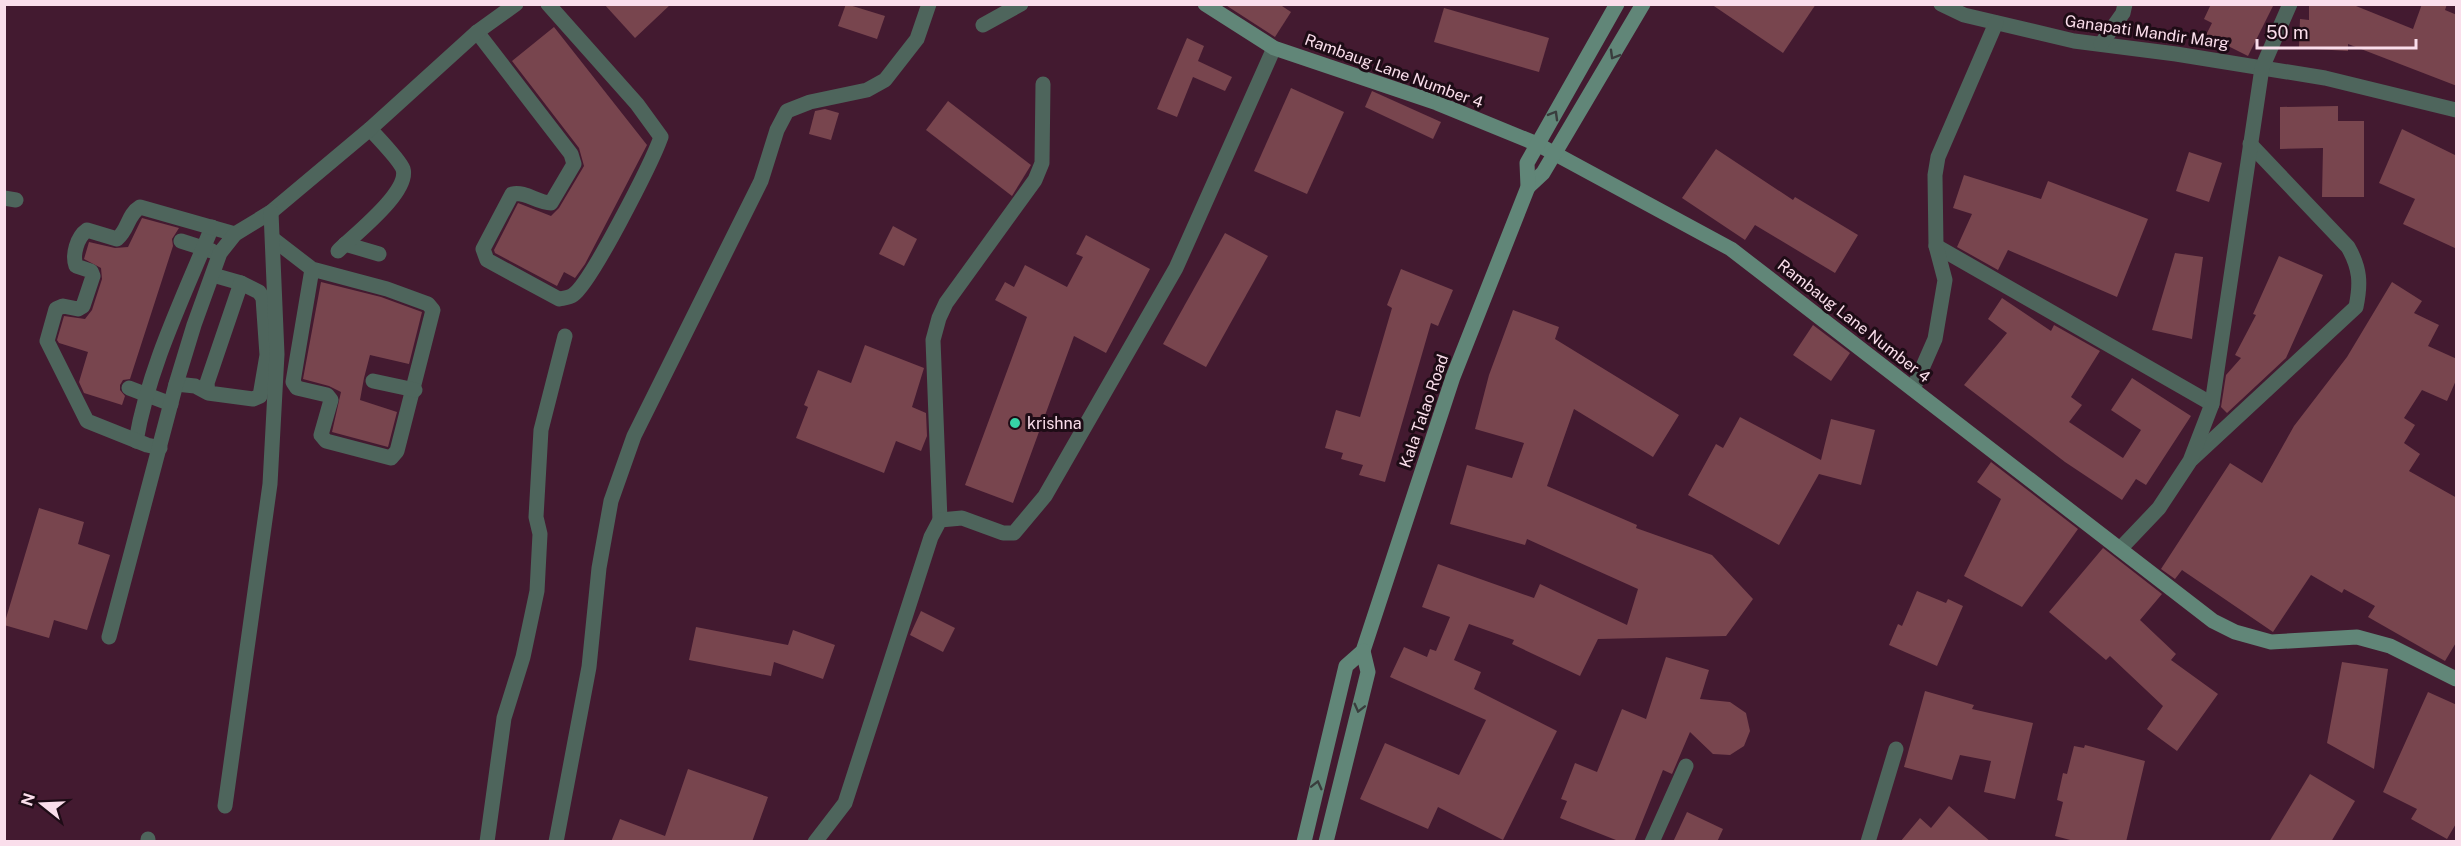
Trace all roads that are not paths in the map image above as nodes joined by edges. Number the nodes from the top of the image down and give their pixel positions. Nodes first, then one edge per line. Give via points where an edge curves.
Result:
1 (516, 4) edge
2 (548, 4) edge
3 (929, 4) edge
4 (1021, 4) edge
5 (1205, 4) edge
6 (1617, 4) edge
7 (1643, 4) edge
8 (1941, 4) edge
9 (2125, 4) edge
10 (2290, 4) edge
11 (1996, 23) junction
12 (983, 25) dead end
13 (477, 32) junction
14 (2101, 44) junction
15 (1274, 48) junction
16 (2262, 68) junction
17 (1043, 84) dead end
18 (2457, 110) edge
19 (370, 129) junction
20 (1537, 144) junction
21 (2250, 144) junction
22 (1554, 155) junction
23 (1528, 187) junction
24 (271, 212) junction
25 (212, 226) junction
26 (235, 234) junction
27 (273, 239) junction
28 (181, 241) dead end
29 (1936, 246) junction
30 (203, 248) junction
31 (220, 253) junction
32 (379, 255) dead end
33 (312, 269) junction
34 (213, 274) junction
35 (241, 283) junction
36 (565, 336) dead end
37 (373, 381) dead end
38 (176, 384) junction
39 (129, 388) dead end
40 (1912, 389) junction
41 (414, 390) junction
42 (208, 393) junction
43 (147, 396) junction
44 (171, 404) junction
45 (2212, 404) junction
46 (136, 441) junction
47 (160, 448) junction
48 (2190, 461) junction
49 (940, 520) junction
50 (2120, 549) junction
51 (109, 637) dead end
52 (1363, 651) junction
53 (2457, 679) edge
54 (1896, 749) dead end
55 (1686, 766) dead end
56 (225, 806) dead end
57 (487, 842) edge
58 (556, 842) edge
59 (814, 842) edge
60 (1304, 842) edge
61 (1326, 842) edge
62 (1652, 842) edge
63 (1868, 842) edge

1 - 13 street
2 - 13 street via 637,104 661,137 653,160 590,273 572,296 559,299 487,260 483,249 512,194 520,192 551,203 574,164 571,154
3 - 58 street via 917,39 885,80 867,90 787,111 761,182 634,436 610,501 589,667
4 - 12 street
5 - 15 street, Rambaug Lane Number 4
20 -> 6 street, Kala Talao Road
7 -> 22 street, Kala Talao Road
8 - 11 street, Ganapati Mandir Marg
9 - 14 street
10 - 16 street
11 - 14 street, Ganapati Mandir Marg
11 - 29 street via 1938,157
13 - 19 street
14 - 16 street, Ganapati Mandir Marg
15 - 20 street, Rambaug Lane Number 4 via 1437,103
15 - 49 street via 1176,268 1045,496 1014,533 1003,533 962,518
16 - 18 street, Ganapati Mandir Marg via 2325,78
16 - 21 street
17 - 49 street via 1042,163 1035,180 946,303 933,340
19 - 24 street
19 - 32 street via 403,168 403,179 391,201 342,248
20 - 22 street, Rambaug Lane Number 4
20 - 23 street, Kala Talao Road via 1527,162
21 - 45 street
21 - 48 street via 2348,248 2358,264 2361,285 2356,307
22 - 23 street, Kala Talao Road
22 - 40 street, Rambaug Lane Number 4 via 1731,249
23 - 52 street, Kala Talao Road via 1453,377
24 - 26 street
24 - 27 street
25 - 26 street
25 - 30 street
25 - 46 street via 140,207 131,212 124,233 117,238 87,230 81,234 74,259 76,266 91,271 93,276 83,306 56,309 47,341 87,421
26 - 31 street
27 - 33 street
27 - 56 street via 277,354 270,484
28 - 30 street
29 - 40 street via 1945,280 1935,339
29 - 45 street
30 - 31 street
30 - 43 street
31 - 34 street
33 - 41 street via 359,279 428,304 433,310
33 - 41 street via 292,382 297,388 327,395 331,400 321,435 326,441 391,458 397,451
34 - 35 street
34 - 38 street
35 - 42 street via 207,383
35 - 42 street via 260,292 263,298 267,356 260,396 253,399
36 - 57 street via 541,430 537,591 523,657 504,718
37 - 41 street
38 - 42 street via 195,386
38 - 44 street
39 - 43 street
40 - 50 street, Rambaug Lane Number 4
43 - 44 street
43 - 46 street
44 - 47 street
45 - 48 street
46 - 47 street
47 - 51 street
48 - 50 street via 2159,508
49 - 59 street via 931,537 844,802
50 - 53 street, Rambaug Lane Number 4 via 2213,621 2235,632 2271,642 2357,637 2390,646
60 -> 52 street, Kala Talao Road via 1346,666
52 -> 61 street, Kala Talao Road via 1368,672
54 - 63 street
55 - 62 street

